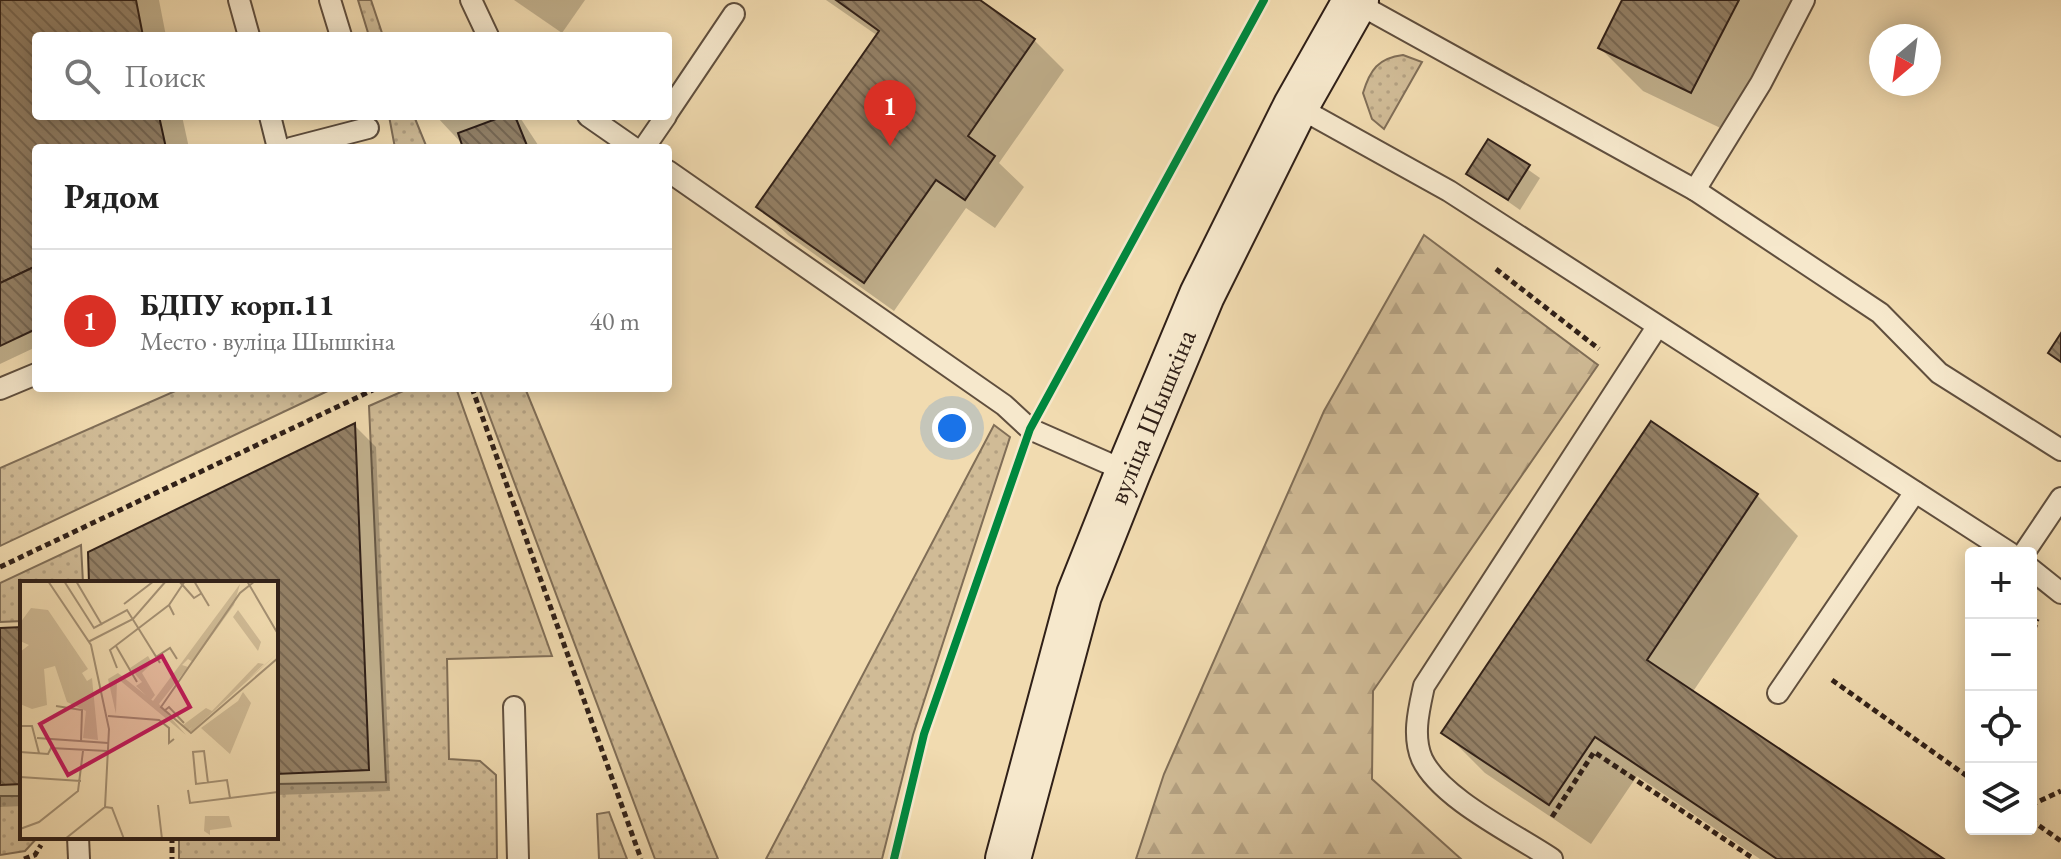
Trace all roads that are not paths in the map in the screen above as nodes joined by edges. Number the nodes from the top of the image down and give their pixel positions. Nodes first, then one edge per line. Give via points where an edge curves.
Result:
1 (239, 0) edge
2 (330, 0) edge
3 (471, 0) edge
4 (1804, 0) edge
5 (1356, 1) edge
6 (734, 14) dead end
7 (248, 32) edge
8 (340, 32) edge
9 (486, 32) edge
10 (1296, 106) junction
11 (672, 107) edge
12 (271, 120) edge
13 (594, 120) edge
14 (663, 120) edge
15 (368, 131) edge
16 (277, 144) edge
17 (309, 144) edge
18 (628, 144) edge
19 (647, 144) edge
20 (672, 174) edge
21 (1695, 190) junction
22 (1657, 327) junction
23 (32, 376) edge
24 (0, 389) edge
25 (2061, 450) edge
26 (1128, 472) junction
27 (1915, 492) junction
28 (2061, 498) edge
29 (2001, 547) edge
30 (2028, 547) edge
31 (2037, 574) edge
32 (2061, 593) edge
33 (1778, 693) dead end
34 (514, 707) dead end
35 (78, 839) edge
36 (79, 859) edge
37 (518, 859) edge
38 (1008, 859) edge
39 (1552, 859) edge

1 - 7 lane
2 - 8 lane
3 - 9 lane
4 - 21 lane via 1761,83
5 - 10 main road, вуліца Шышкіна
5 - 21 lane
6 - 11 lane
10 - 22 lane via 1449,191
10 - 26 main road, вуліца Шышкіна via 1202,295
12 - 16 lane
13 - 18 lane
14 - 19 lane
15 - 17 lane
20 - 26 lane via 1004,405 1030,429
21 - 25 lane via 1880,313 1939,373
22 - 27 lane
22 - 39 lane via 1424,686 1416,725 1421,757 1440,785
23 - 24 lane
26 - 38 main road, вуліца Шышкіна via 1079,595
27 - 29 lane
27 - 33 lane
28 - 30 lane
31 - 32 lane
34 - 37 lane
35 - 36 lane

